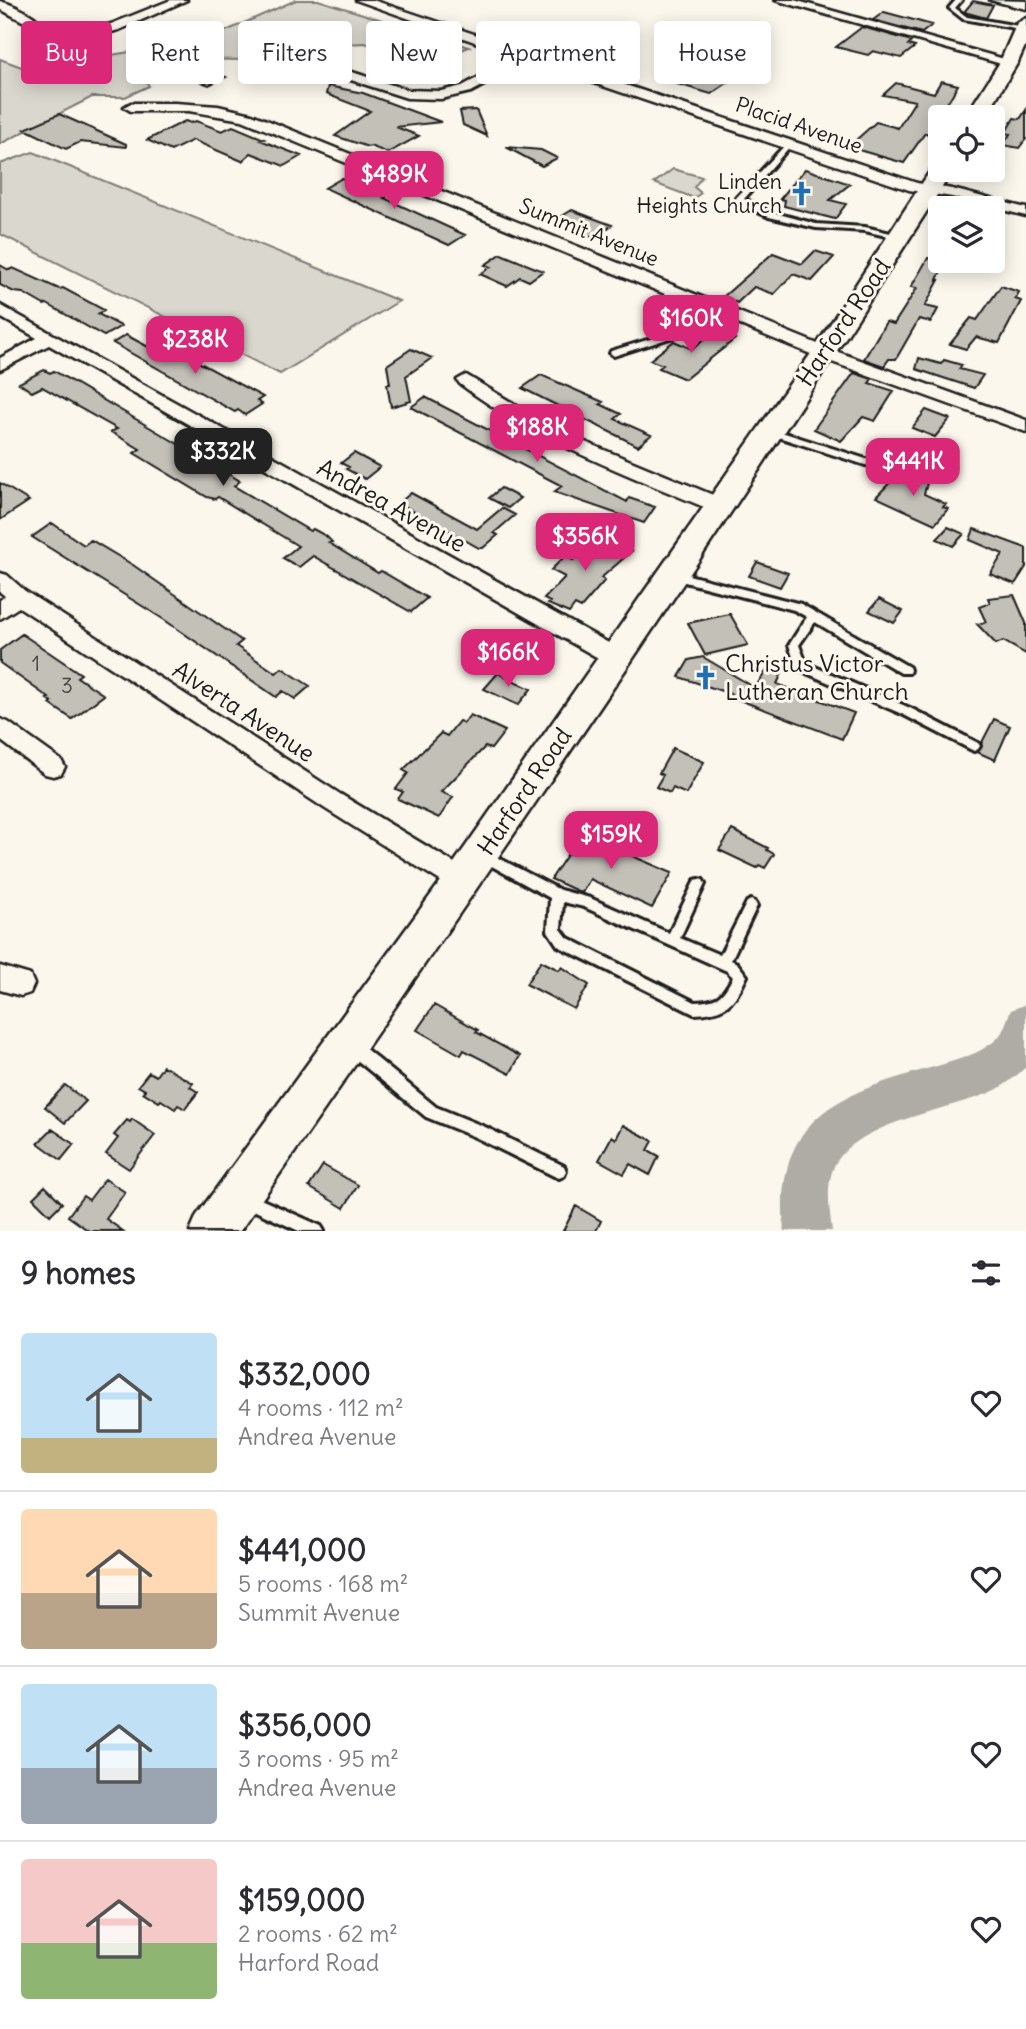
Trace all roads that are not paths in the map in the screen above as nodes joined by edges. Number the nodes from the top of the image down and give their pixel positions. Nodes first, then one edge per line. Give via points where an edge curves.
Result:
1 (181, 0) edge
2 (362, 0) edge
3 (781, 0) edge
4 (959, 0) edge
5 (996, 0) edge
6 (0, 5) edge
7 (1026, 5) edge
8 (1025, 26) edge
9 (476, 38) edge
10 (1009, 62) junction
11 (352, 76) edge
12 (476, 84) edge
13 (611, 84) edge
14 (982, 105) edge
15 (131, 107) dead end
16 (789, 144) junction
17 (928, 182) edge
18 (934, 182) edge
19 (944, 182) edge
20 (1026, 212) edge
21 (900, 238) junction
22 (0, 310) edge
23 (735, 316) junction
24 (49, 338) junction
25 (614, 353) dead end
26 (824, 353) junction
27 (0, 365) edge
28 (466, 380) dead end
29 (1026, 426) edge
30 (769, 431) junction
31 (928, 468) dead end
32 (718, 505) junction
33 (671, 575) junction
34 (0, 580) edge
35 (18, 596) junction
36 (0, 611) edge
37 (813, 616) junction
38 (615, 657) junction
39 (905, 670) dead end
40 (0, 728) edge
41 (975, 746) dead end
42 (53, 766) dead end
43 (471, 867) junction
44 (699, 884) dead end
45 (557, 895) junction
46 (751, 906) dead end
47 (672, 940) junction
48 (723, 963) junction
49 (346, 1042) junction
50 (559, 1171) dead end
51 (238, 1196) junction
52 (214, 1231) edge
53 (316, 1231) edge

1 - 6 street via 105,30 53,43 29,16
2 - 9 street, Placid Avenue
3 - 10 street
4 - 8 lane via 952,8 965,18
5 - 7 street
8 - 10 main road
10 - 14 main road
11 - 12 street via 407,94 441,95
13 - 16 street, Placid Avenue
15 - 23 street, Summit Avenue via 186,105 247,117
16 - 17 street, Placid Avenue via 914,187
16 - 21 lane via 739,200 772,215 816,226 865,229
18 - 21 main road, Harford Road
19 - 20 street, Placid Avenue
21 - 26 main road, Harford Road
22 - 24 street, Andrea Avenue
23 - 25 lane
23 - 26 street, Summit Avenue
24 - 27 street
24 - 38 street, Andrea Avenue
26 - 29 street, Summit Avenue
26 - 30 main road, Harford Road
28 - 32 street via 489,398 586,449
30 - 31 lane via 865,462 925,472
30 - 32 main road, Harford Road
32 - 33 main road, Harford Road
33 - 37 lane via 778,600
33 - 38 main road, Harford Road
34 - 35 street, Alverta Avenue
35 - 36 street
35 - 43 street, Alverta Avenue via 332,801
37 - 39 lane
37 - 41 lane via 794,645 801,666
38 - 43 main road, Harford Road
40 - 42 street
43 - 45 lane
43 - 49 main road, Harford Road
44 - 47 lane
45 - 47 lane via 586,902
45 - 48 lane via 556,937 694,1008 715,1008 729,999 740,976
46 - 48 lane
47 - 48 lane
49 - 50 lane via 431,1112
49 - 51 main road, Harford Road
51 - 52 main road, Harford Road
51 - 53 lane

